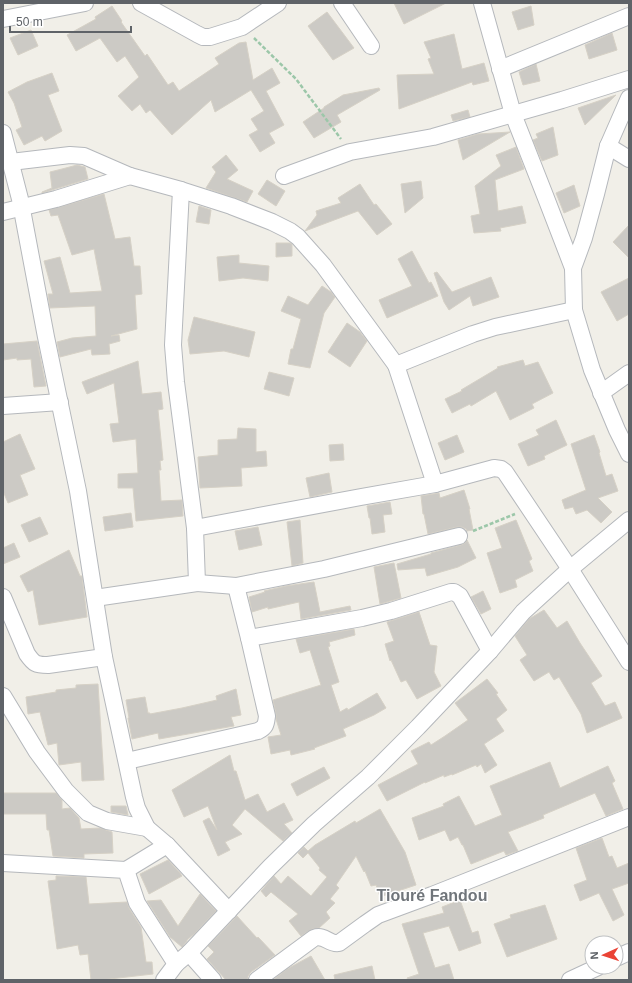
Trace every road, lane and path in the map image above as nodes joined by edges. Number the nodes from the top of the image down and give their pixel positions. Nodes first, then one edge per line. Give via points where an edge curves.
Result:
1 (85, 3) edge
2 (141, 3) edge
3 (278, 3) edge
4 (342, 3) edge
5 (482, 3) edge
6 (629, 16) edge
7 (3, 19) edge
8 (242, 27) junction
9 (371, 46) dead end
10 (500, 69) junction
11 (629, 79) edge
12 (629, 98) edge
13 (513, 114) junction
14 (3, 133) edge
15 (608, 146) junction
16 (350, 152) junction
17 (629, 159) edge
18 (11, 162) junction
19 (130, 176) junction
20 (284, 176) dead end
21 (181, 190) junction
22 (21, 207) junction
23 (3, 212) edge
24 (572, 268) junction
25 (574, 310) junction
26 (396, 365) junction
27 (629, 373) edge
28 (601, 393) junction
29 (60, 402) junction
30 (3, 406) edge
31 (629, 454) edge
32 (435, 484) junction
33 (528, 508) junction
34 (629, 520) edge
35 (195, 528) junction
36 (460, 536) joint
37 (570, 569) junction
38 (197, 583) junction
39 (236, 586) junction
40 (3, 597) edge
41 (95, 598) junction
42 (249, 638) junction
43 (490, 651) junction
44 (104, 657) junction
45 (629, 662) edge
46 (3, 696) edge
47 (126, 761) junction
48 (629, 817) edge
49 (147, 828) junction
50 (167, 846) junction
51 (3, 863) edge
52 (126, 870) junction
53 (229, 911) junction
54 (189, 952) junction
55 (176, 964) junction
56 (584, 974) edge
57 (164, 980) edge
58 (214, 980) edge
59 (257, 980) edge
60 (570, 980) edge

1 - 7 street
2 - 8 street via 203,36 210,37
3 - 8 street
4 - 9 street
5 - 10 street
6 - 10 street
8 - 16 path via 296,79
10 - 13 street
11 - 13 street
12 - 15 street
13 - 16 street via 433,137
13 - 24 street
14 - 18 street
15 - 17 street
15 - 24 street via 584,238
16 - 20 street
18 - 19 street via 70,154 84,156
18 - 22 street
19 - 21 street
19 - 22 street
21 - 26 street via 272,222 298,237 323,265
21 - 35 street via 173,345
22 - 23 street
22 - 29 street
24 - 25 street
25 - 26 street via 495,327
25 - 28 street
26 - 32 street
27 - 28 street
28 - 31 street
29 - 30 street
29 - 41 street via 78,491
32 - 33 street via 498,468 505,472
32 - 35 street
33 - 36 path
33 - 37 street
34 - 37 street
35 - 38 street
36 - 39 street via 324,569
37 - 43 street via 523,612
37 - 45 street
38 - 39 street
38 - 41 street
39 - 42 street
40 - 44 street via 32,662 48,665
41 - 44 street
42 - 43 street via 362,618 454,592 460,596
42 - 47 street via 267,716 263,729
43 - 53 street via 368,777 314,824
44 - 47 street
46 - 49 street via 37,752 66,791 88,813 107,821
47 - 49 street via 137,808
48 - 59 street via 378,915 339,943 332,943 319,936 314,938
49 - 50 street
50 - 52 street
50 - 53 street
51 - 52 street
52 - 55 street via 138,904
53 - 54 street
54 - 55 street
54 - 58 street
55 - 57 street
56 - 60 street

